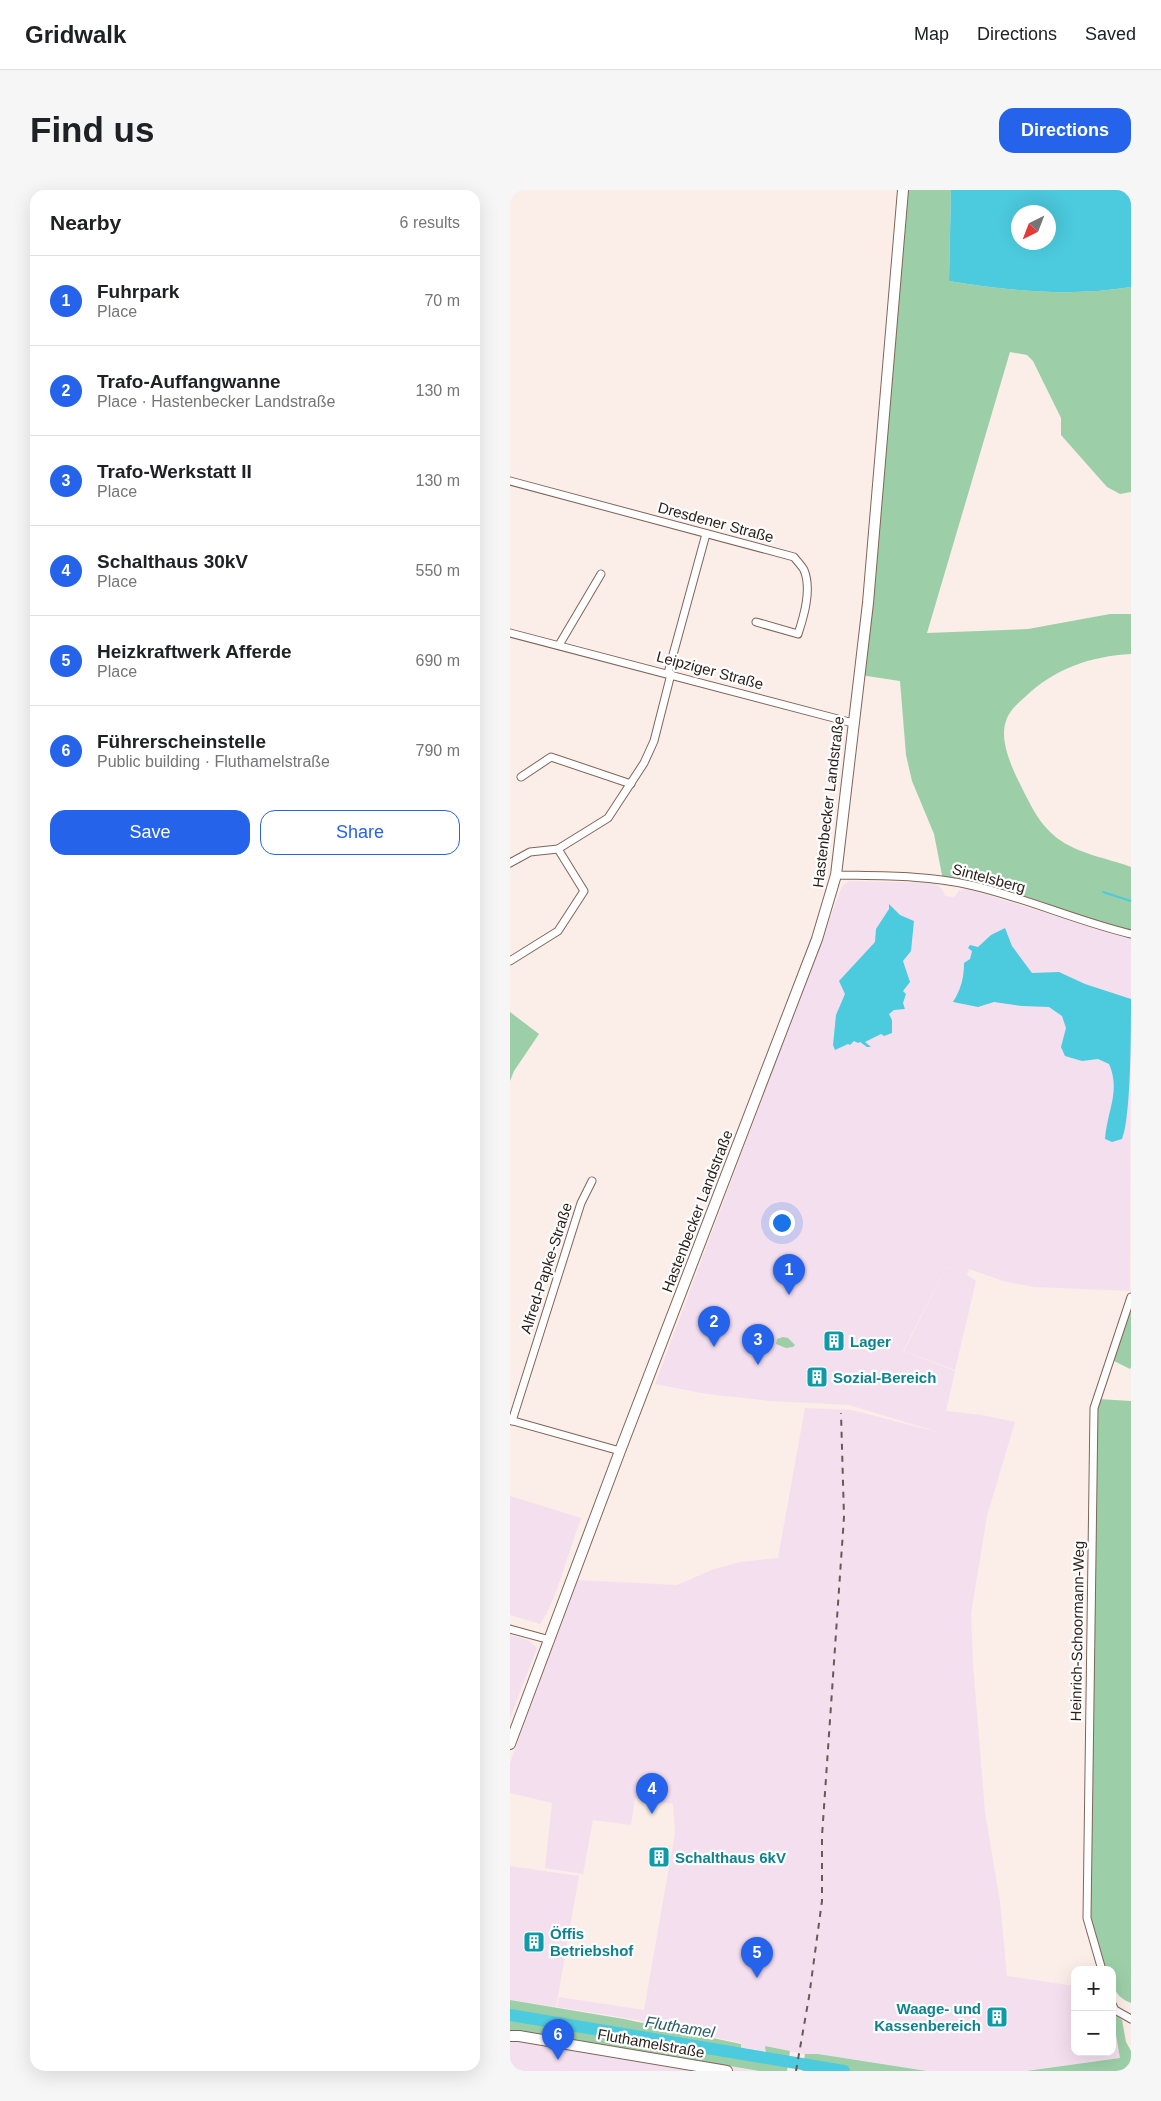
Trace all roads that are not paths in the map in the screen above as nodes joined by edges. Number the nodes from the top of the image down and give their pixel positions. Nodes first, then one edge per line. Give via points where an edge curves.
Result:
1 (903, 190) edge
2 (510, 481) edge
3 (706, 534) junction
4 (601, 574) dead end
5 (756, 622) dead end
6 (510, 633) edge
7 (559, 645) junction
8 (669, 673) junction
9 (853, 722) junction
10 (521, 777) dead end
11 (631, 784) junction
12 (558, 849) junction
13 (510, 863) edge
14 (836, 875) junction
15 (1131, 934) edge
16 (510, 961) edge
17 (592, 1182) dead end
18 (1131, 1297) edge
19 (511, 1420) edge
20 (620, 1451) junction
21 (510, 1629) edge
22 (550, 1640) junction
23 (510, 1744) edge
24 (1101, 1966) edge
25 (1116, 2011) edge
26 (1131, 2019) edge
27 (510, 2036) edge
28 (728, 2071) edge

1 - 9 main road, Hastenbecker Landstraße via 875,530
2 - 3 street, Dresdener Straße
3 - 5 street, Dresdener Straße via 794,557 804,570 806,607 798,634
3 - 8 street
4 - 7 street
6 - 7 street, Leipziger Straße
7 - 8 street, Leipziger Straße
8 - 9 street, Leipziger Straße
8 - 11 street via 654,741
9 - 14 main road, Hastenbecker Landstraße
10 - 11 street via 551,757
11 - 12 street via 608,818
12 - 13 street via 530,852
12 - 16 street via 584,891 558,931
14 - 15 street, Sintelsberg via 909,877 962,884
14 - 20 main road, Hastenbecker Landstraße via 817,939
17 - 19 street, Alfred-Papke-Straße via 581,1203
18 - 24 street, Heinrich-Schoormann-Weg via 1094,1408 1087,1918
19 - 20 street
20 - 22 main road, Hastenbecker Landstraße
21 - 22 street
22 - 23 main road, Hastenbecker Landstraße
25 - 26 street
27 - 28 main road, Fluthamelstraße

